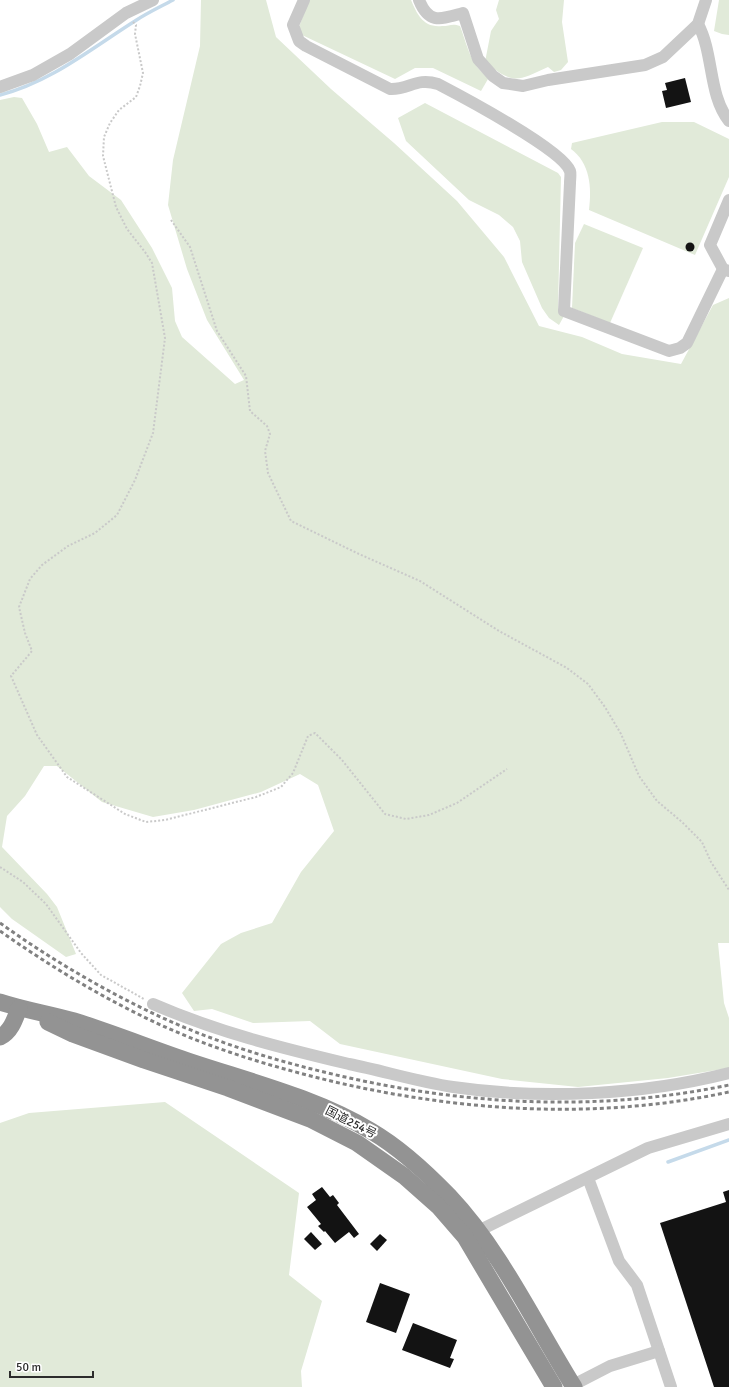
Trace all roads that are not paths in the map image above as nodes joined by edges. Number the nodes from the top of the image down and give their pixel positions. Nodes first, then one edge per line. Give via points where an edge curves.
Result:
1 (153, 0) edge
2 (304, 0) edge
3 (419, 0) edge
4 (706, 0) edge
5 (698, 24) junction
6 (0, 87) edge
7 (729, 121) edge
8 (729, 200) edge
9 (726, 270) edge
10 (0, 1002) edge
11 (153, 1004) road end
12 (18, 1008) junction
13 (0, 1037) edge
14 (729, 1073) edge
15 (729, 1124) edge
16 (588, 1178) junction
17 (472, 1234) junction
18 (659, 1351) junction
19 (574, 1386) edge
20 (554, 1387) edge
21 (671, 1387) edge

1 - 6 street via 126,14 70,54 33,75
2 - 9 street via 293,24 299,41 306,46 390,89 398,90 415,82 427,81 438,84 511,124 563,161 570,170 564,311 669,351 687,343
3 - 5 street via 430,17 441,19 463,13 478,59 493,76 503,83 514,86 645,65 663,57
4 - 5 street
5 - 7 street via 705,37 719,104
8 - 9 street via 710,245
10 - 12 highway, 国道254号
11 - 14 street via 259,1042 452,1087 517,1092 605,1092 665,1086
12 - 13 highway via 13,1024 4,1036
12 - 17 highway, 国道254号 via 73,1034 310,1119 357,1143 404,1176
15 - 16 street via 648,1148
16 - 17 street
16 - 18 street via 619,1260 637,1285
17 - 19 highway, 国道254号 via 522,1299
17 - 20 highway, 国道254号
18 - 19 street via 610,1366
18 - 21 street

